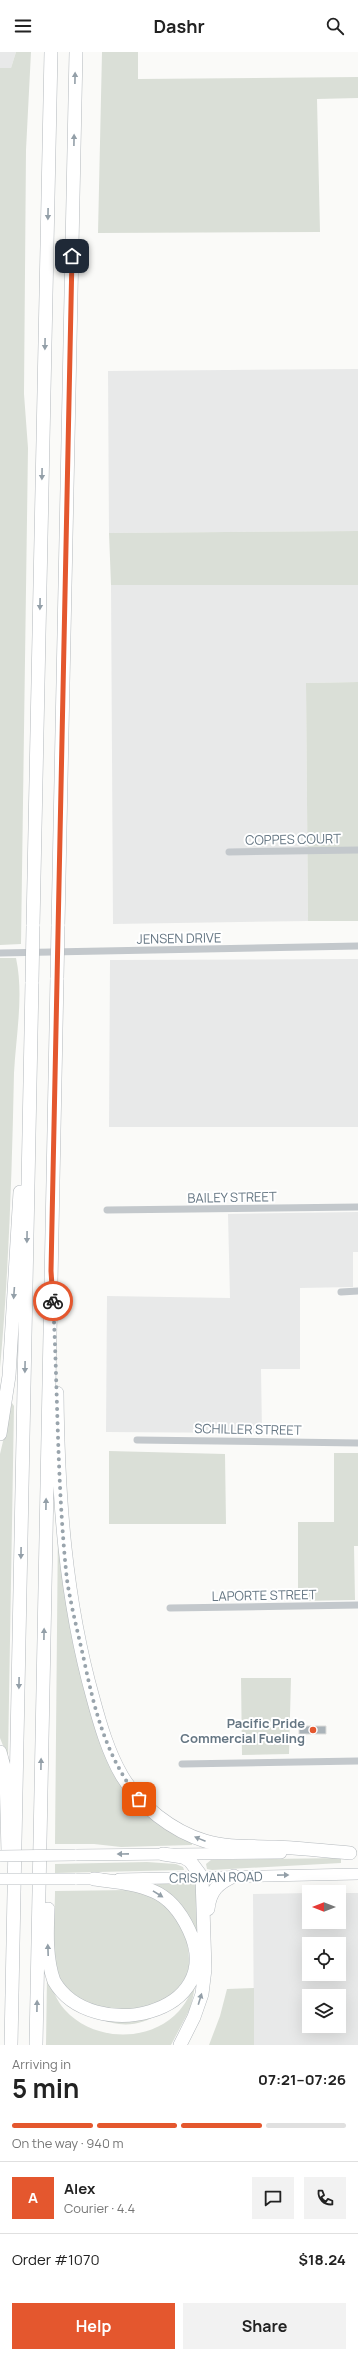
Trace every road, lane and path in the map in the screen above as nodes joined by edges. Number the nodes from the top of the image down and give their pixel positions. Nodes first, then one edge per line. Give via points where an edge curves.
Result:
1 (51, 52) edge
2 (76, 52) edge
3 (358, 850) edge
4 (229, 852) dead end
5 (358, 946) edge
6 (0, 954) edge
7 (32, 1002) junction
8 (358, 1207) edge
9 (106, 1210) dead end
10 (51, 1271) junction
11 (358, 1291) edge
12 (341, 1292) dead end
13 (0, 1434) edge
14 (137, 1440) dead end
15 (358, 1443) edge
16 (358, 1606) edge
17 (170, 1608) dead end
18 (0, 1752) edge
19 (358, 1761) edge
20 (182, 1764) dead end
21 (41, 1786) junction
22 (354, 1853) edge
23 (163, 1854) junction
24 (0, 1856) edge
25 (358, 1874) edge
26 (234, 1876) junction
27 (202, 1877) junction
28 (0, 1879) edge
29 (94, 1879) junction
30 (14, 1921) junction
31 (205, 1932) junction
32 (151, 2024) dead end
33 (101, 2026) dead end
34 (11, 2045) edge
35 (36, 2045) edge
36 (180, 2045) edge

1 -> 7 highway, bridge
10 -> 2 highway, bridge
3 - 4 street, COPPES COURT
5 - 6 street, JENSEN DRIVE
7 -> 13 highway via 23,1081 20,1194 9,1370
7 -> 30 highway
8 - 9 street, BAILEY STREET
21 -> 10 highway
22 -> 10 highway via 237,1846 204,1841 157,1816 139,1799 122,1777 100,1723 87,1675 68,1581 59,1477
11 - 12 street
14 - 15 street, SCHILLER STREET
16 - 17 street, LAPORTE STREET
18 - 30 highway via 6,1774 6,1832
19 - 20 street
33 -> 21 highway via 88,2022 62,1999 48,1957 48,1832
35 -> 21 highway
22 - 23 main road, CRISMAN ROAD
23 -> 24 main road, CRISMAN ROAD, bridge
23 - 27 highway via 183,1857 190,1861
26 -> 25 main road, CRISMAN ROAD
26 - 27 main road, CRISMAN ROAD
26 - 31 highway via 217,1885 213,1892 209,1900
27 - 29 main road, CRISMAN ROAD
27 - 31 highway
28 - 29 main road, CRISMAN ROAD, bridge
29 -> 32 highway via 137,1885 154,1891 170,1902 182,1915 190,1933 195,1949 189,1990 178,2005
30 - 34 highway
36 -> 31 highway via 202,1994

